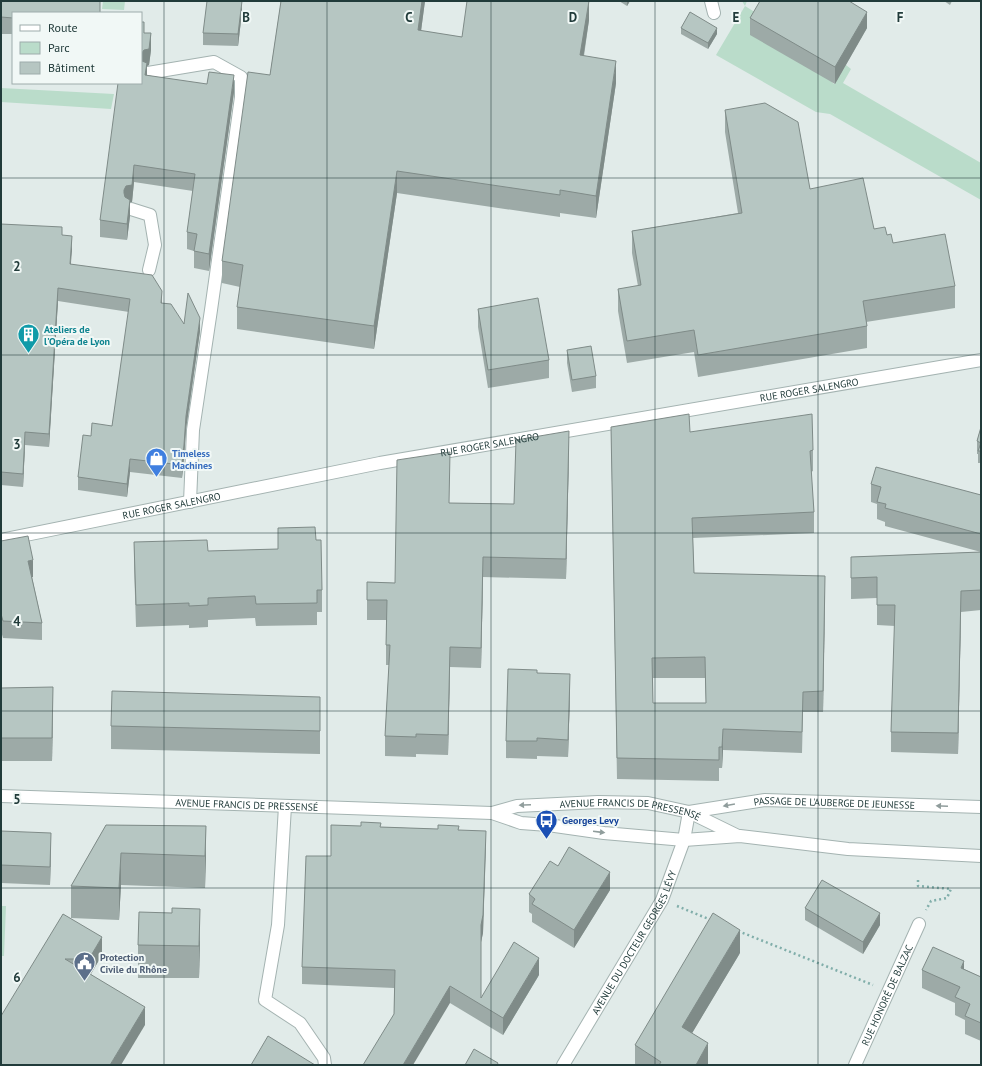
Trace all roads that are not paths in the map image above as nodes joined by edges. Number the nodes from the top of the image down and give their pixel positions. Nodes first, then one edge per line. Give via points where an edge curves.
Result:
1 (711, 1) edge
2 (714, 13) dead end
3 (148, 73) edge
4 (131, 209) edge
5 (149, 270) dead end
6 (981, 360) edge
7 (190, 502) junction
8 (1, 540) edge
9 (1, 796) edge
10 (286, 806) junction
11 (981, 807) edge
12 (689, 812) junction
13 (492, 813) junction
14 (740, 836) junction
15 (684, 840) junction
16 (981, 856) edge
17 (918, 924) road end
18 (325, 1065) edge
19 (563, 1065) edge
20 (854, 1065) edge

1 - 2 street
3 - 7 street via 214,62 241,77 241,97 193,430
4 - 5 street via 150,215 155,245
6 - 7 street, RUE ROGER SALENGRO via 380,463
7 - 8 street, RUE ROGER SALENGRO
9 - 10 street, AVENUE FRANCIS DE PRESSENSÉ
10 - 13 street, AVENUE FRANCIS DE PRESSENSÉ
10 - 18 street via 278,925 265,1000 300,1023 324,1058
11 -> 12 street, PASSAGE DE L'AUBERGE DE JEUNESSE via 765,800
12 -> 13 street, AVENUE FRANCIS DE PRESSENSÉ via 648,803 598,802 517,806
12 - 14 street, AVENUE FRANCIS DE PRESSENSÉ
12 - 15 street, AVENUE DU DOCTEUR GEORGES LÉVY
13 -> 15 street, AVENUE FRANCIS DE PRESSENSÉ via 521,822
14 - 15 street, AVENUE FRANCIS DE PRESSENSÉ
14 - 16 street, AVENUE FRANCIS DE PRESSENSÉ via 848,849
15 - 19 street, AVENUE DU DOCTEUR GEORGES LÉVY via 662,900
17 - 20 street, RUE HONORÉ DE BALZAC

